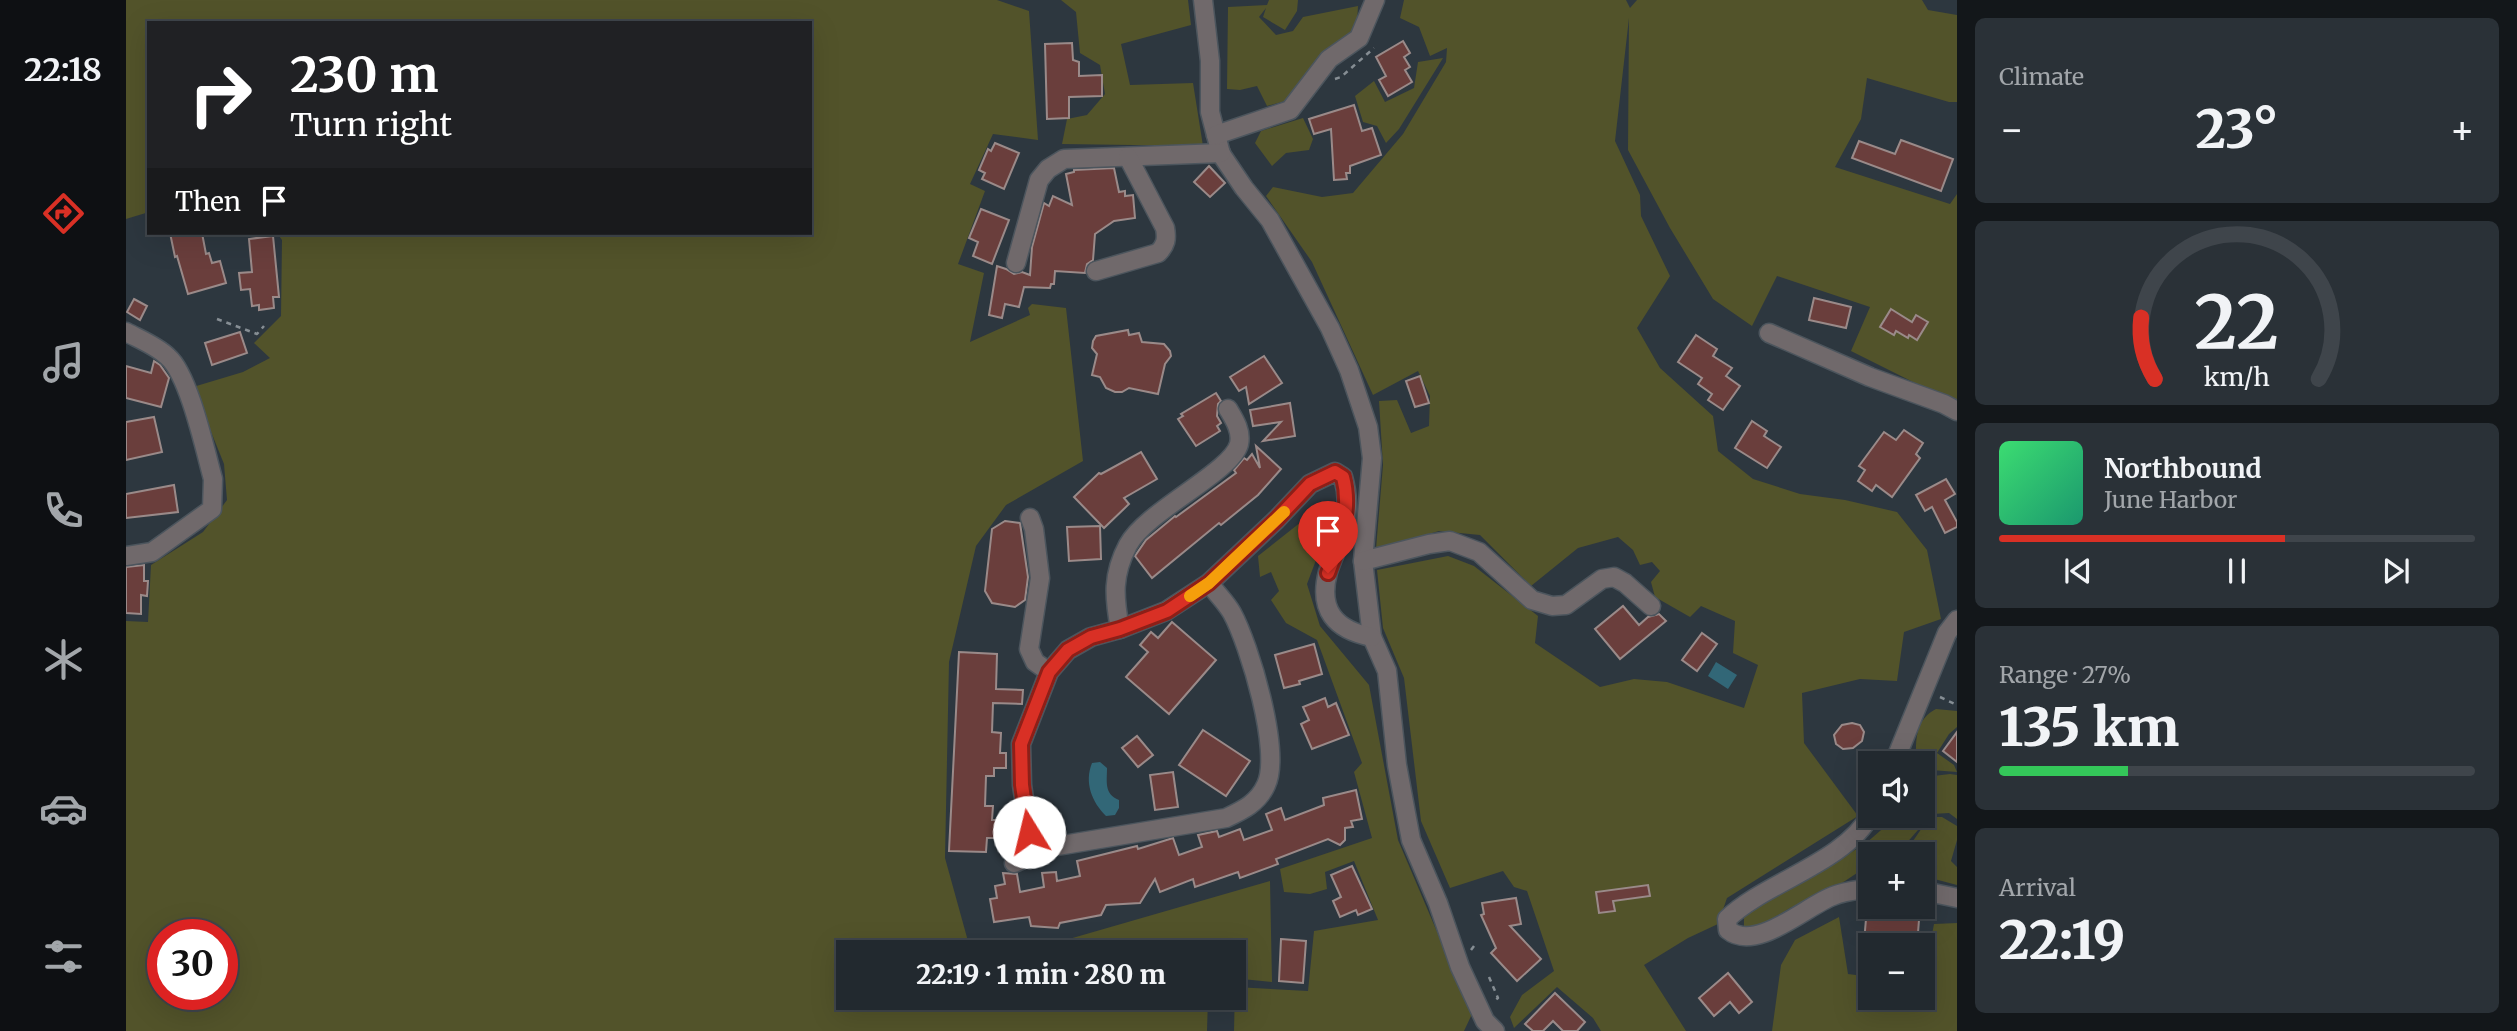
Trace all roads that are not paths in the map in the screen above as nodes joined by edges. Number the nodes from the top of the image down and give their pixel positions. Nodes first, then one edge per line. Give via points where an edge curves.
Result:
1 (1203, 0) edge
2 (1375, 0) edge
3 (1216, 135) junction
4 (1221, 153) junction
5 (1128, 157) junction
6 (1016, 263) dead end
7 (1096, 271) dead end
8 (126, 332) edge
9 (1769, 333) dead end
10 (1228, 409) dead end
11 (1957, 411) edge
12 (1030, 518) dead end
13 (126, 556) edge
14 (1363, 561) junction
15 (1209, 583) junction
16 (1651, 606) dead end
17 (1957, 620) edge
18 (1120, 629) junction
19 (1372, 637) junction
20 (1049, 672) junction
21 (1899, 751) edge
22 (1862, 828) edge
23 (1029, 832) dead end
24 (1014, 863) dead end
25 (1858, 891) edge
26 (1935, 893) edge
27 (1957, 898) edge
28 (1495, 1031) edge

1 - 3 street via 1210,112
2 - 3 street via 1359,38 1329,59 1290,110
3 - 4 street
4 - 5 street
4 - 14 street via 1270,220 1349,370 1368,427 1372,458
5 - 6 street via 1064,159 1048,169 1039,180
5 - 7 street via 1167,238 1158,253
8 - 13 street via 168,355 177,367 214,495 212,509 152,552
9 - 11 street
10 - 18 street via 1237,424 1239,444 1229,460 1146,523 1129,543 1114,596
12 - 20 street via 1040,578 1030,649 1035,662
14 - 16 street via 1451,541 1479,552 1532,600 1566,605 1602,579 1614,578
14 - 19 street
15 - 18 street via 1167,611
15 - 19 street via 1310,484 1335,472 1343,477 1347,505 1325,599 1332,618 1354,634
15 - 24 street via 1232,613 1266,715 1268,783 1252,806 1226,818 1051,847
17 - 21 street via 1947,633
18 - 20 street via 1068,650
19 - 28 street via 1387,671 1411,840 1460,967 1485,1021
20 - 23 street via 1021,744
22 - 25 street via 1798,875 1737,910 1727,919 1728,930 1735,936 1769,931 1833,896
26 - 27 street

